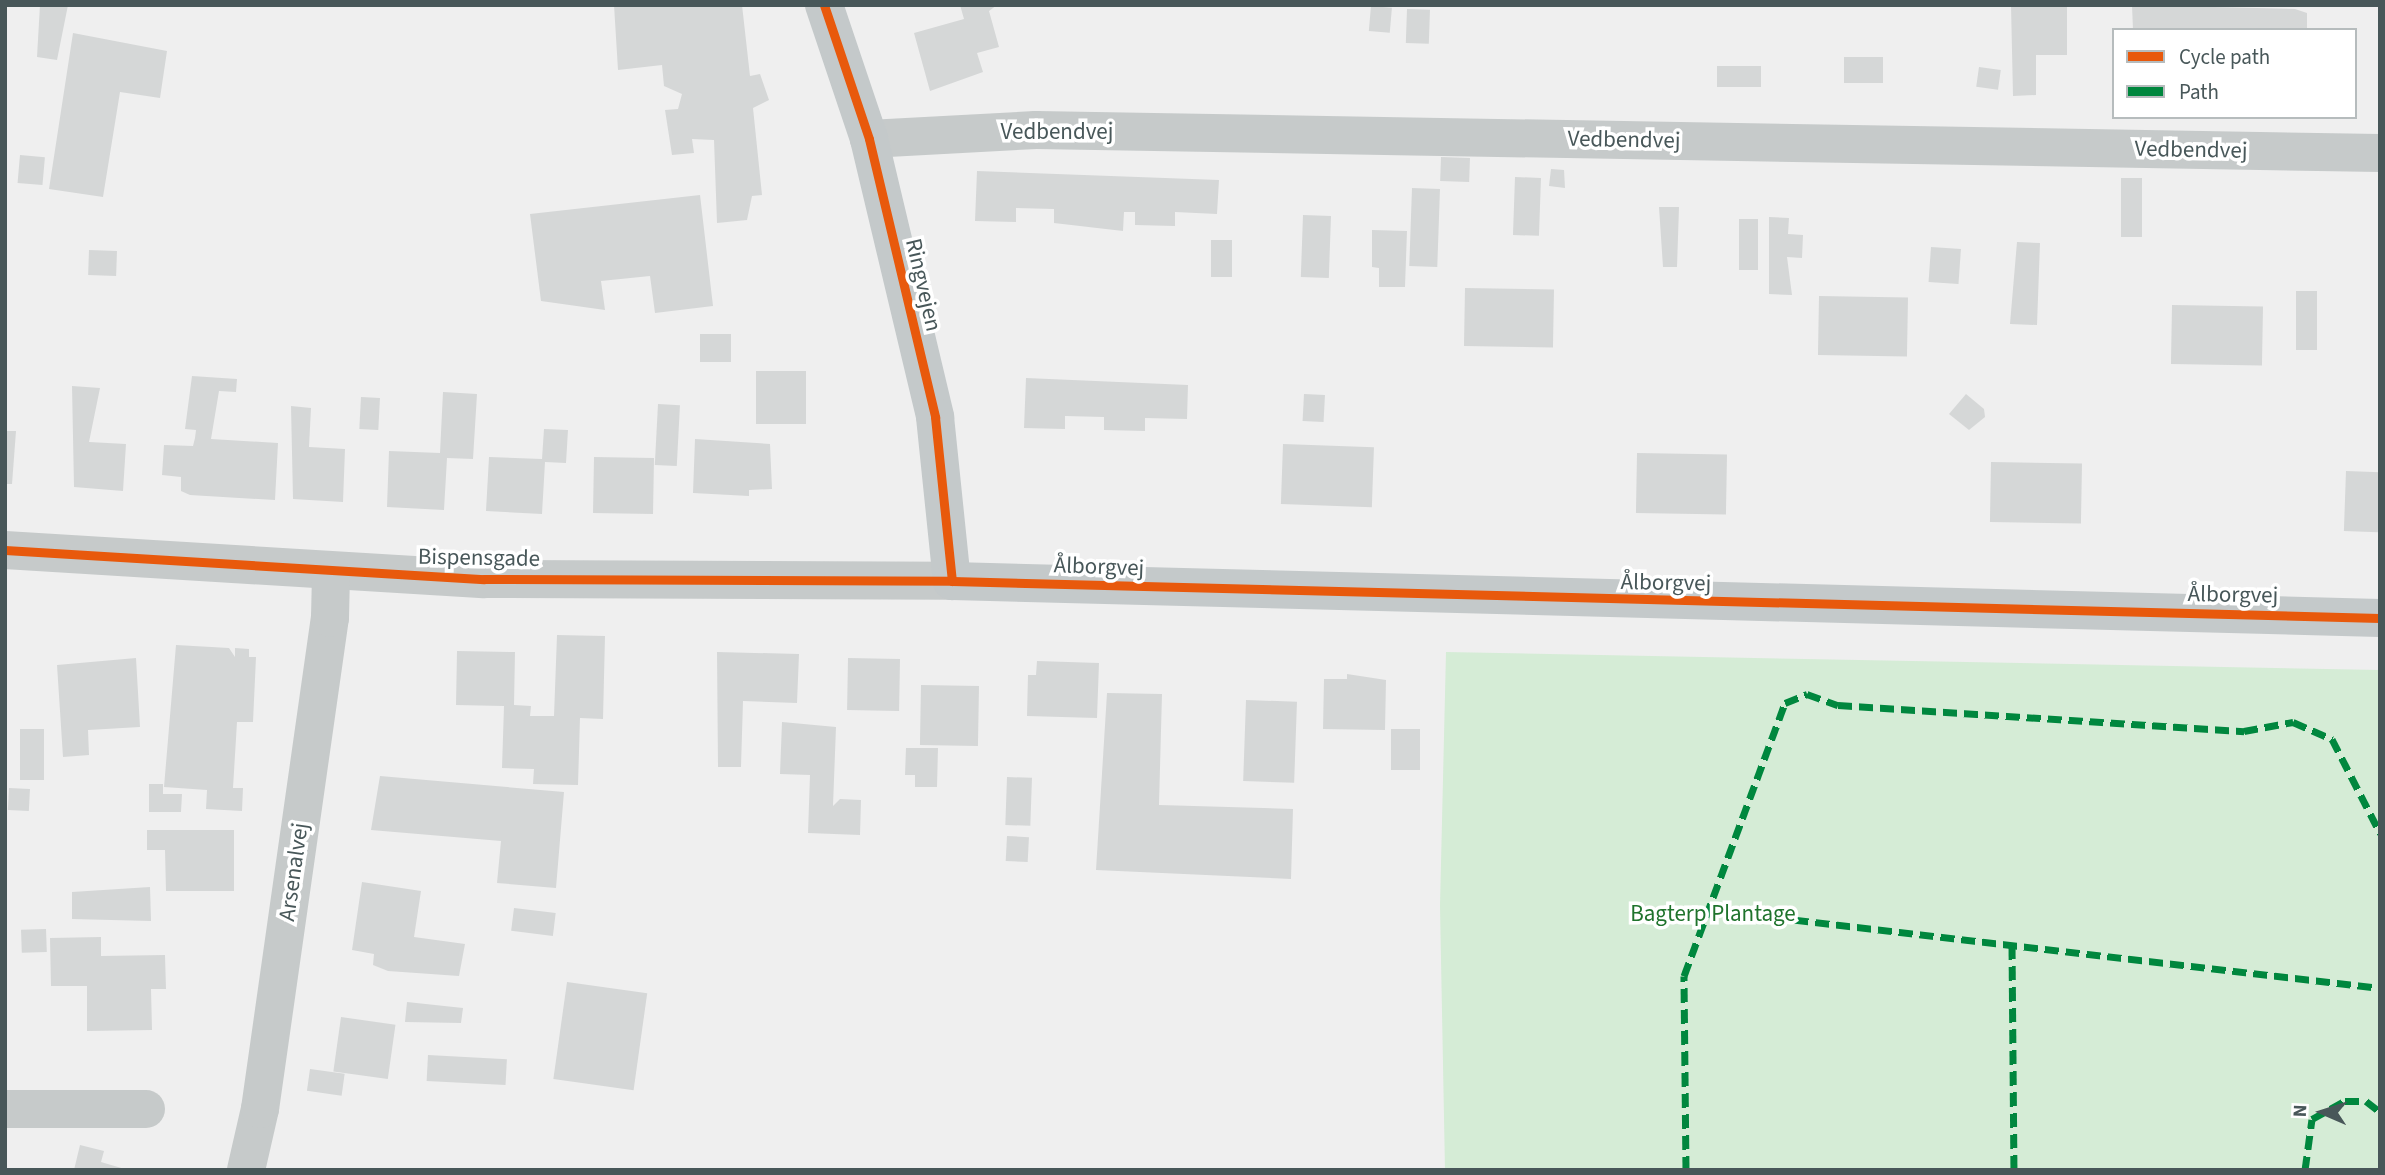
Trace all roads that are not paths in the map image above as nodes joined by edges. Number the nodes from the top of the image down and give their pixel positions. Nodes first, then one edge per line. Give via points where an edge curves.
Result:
1 (824, 5) edge
2 (869, 139) junction
3 (2380, 153) edge
4 (5, 551) edge
5 (331, 573) junction
6 (952, 581) junction
7 (2380, 618) edge
8 (5, 1109) edge
9 (146, 1109) dead end
10 (246, 1170) edge

1 - 2 main road, Ringvejen
2 - 3 street, Vedbendvej via 1036,130
2 - 6 main road, Ringvejen via 934,417
4 - 5 street, Bispensgade
5 - 6 street, Bispensgade
5 - 10 street, Arsenalvej via 330,618 264,1082
6 - 7 main road, Ålborgvej
8 - 9 street

